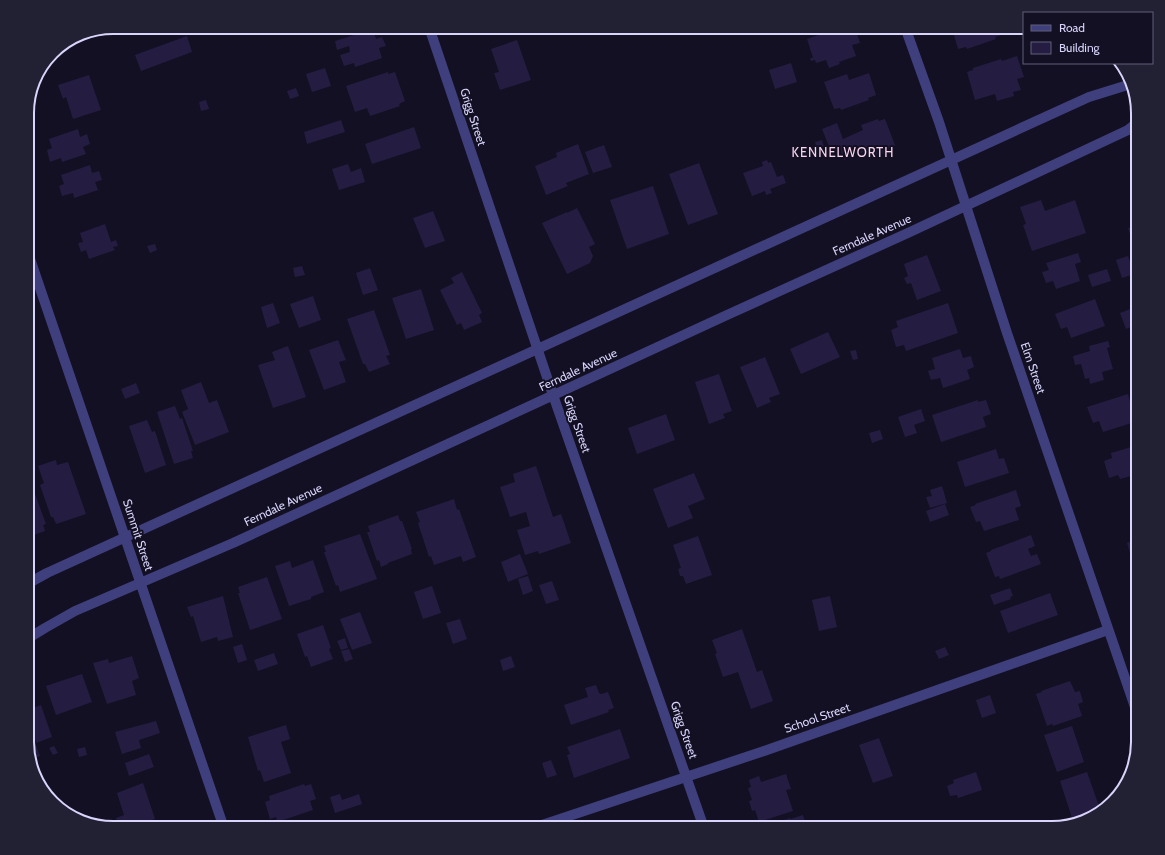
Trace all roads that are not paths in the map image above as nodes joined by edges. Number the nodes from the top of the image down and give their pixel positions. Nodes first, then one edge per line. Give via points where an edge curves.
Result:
1 (432, 34) edge
2 (907, 34) edge
3 (1126, 86) edge
4 (1131, 128) edge
5 (951, 160) junction
6 (966, 206) junction
7 (34, 271) edge
8 (538, 349) junction
9 (553, 395) junction
10 (125, 538) junction
11 (34, 580) edge
12 (140, 583) junction
13 (1108, 630) junction
14 (34, 634) edge
15 (1131, 696) edge
16 (686, 777) junction
17 (222, 821) edge
18 (554, 821) edge
19 (702, 821) edge

1 - 8 street, Grigg Street
2 - 5 street, Elm Street
3 - 5 street via 1089,97
4 - 6 street, Ferndale Avenue
5 - 6 street, Elm Street
5 - 8 street
6 - 9 street, Ferndale Avenue
6 - 13 street, Elm Street
7 - 10 street, Summit Street
8 - 9 street, Grigg Street
8 - 10 street
9 - 12 street, Ferndale Avenue via 233,543
9 - 16 street, Grigg Street
10 - 11 street
10 - 12 street, Summit Street
12 - 14 street, Ferndale Avenue via 75,611
12 - 17 street, Summit Street
13 - 15 street, Elm Street
13 - 16 street, School Street
16 - 18 street, School Street
16 - 19 street, Grigg Street

